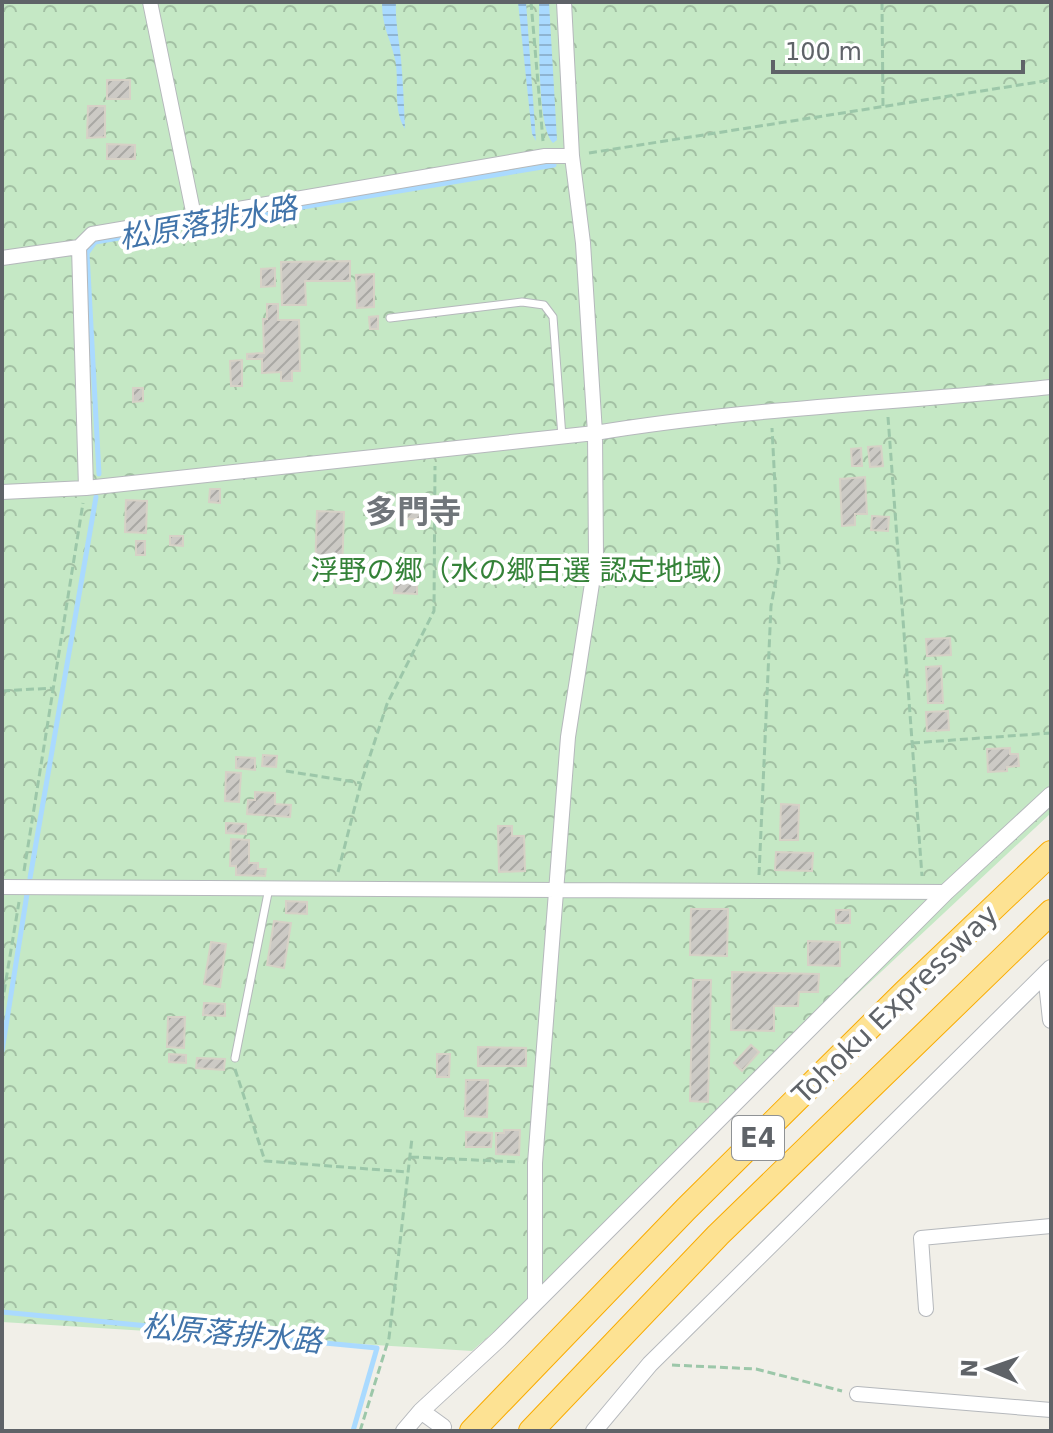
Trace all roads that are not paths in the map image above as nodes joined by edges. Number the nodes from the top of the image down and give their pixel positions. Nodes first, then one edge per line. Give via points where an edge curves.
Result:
1 (150, 2) edge
2 (564, 2) edge
3 (572, 156) junction
4 (194, 216) junction
5 (79, 247) junction
6 (2, 258) edge
7 (390, 318) dead end
8 (1051, 387) edge
9 (595, 433) junction
10 (562, 437) junction
11 (86, 488) junction
12 (2, 492) edge
13 (1051, 795) edge
14 (1051, 853) edge
15 (2, 887) edge
16 (269, 888) junction
17 (557, 890) junction
18 (946, 892) junction
19 (1051, 912) edge
20 (1048, 970) edge
21 (1051, 1020) edge
22 (235, 1058) road end
23 (1051, 1226) edge
24 (535, 1303) junction
25 (926, 1309) dead end
26 (857, 1394) road end
27 (1051, 1410) edge
28 (421, 1411) junction
29 (443, 1427) dead end
30 (404, 1431) edge
31 (472, 1431) edge
32 (531, 1431) edge
33 (594, 1431) edge

1 - 4 street
2 - 3 street
3 - 4 street via 545,156
3 - 9 street
4 - 5 street via 92,234
5 - 6 street
5 - 11 street
7 - 10 lane via 522,302 544,305 553,317
8 - 9 street via 665,421
9 - 10 street
9 - 17 street via 596,558 568,737
10 - 11 street
11 - 12 street
13 - 18 street
14 - 31 highway, Tohoku Expressway / E4 via 686,1209
15 - 16 street
16 - 17 street
16 - 22 lane
17 - 18 street
17 - 24 street via 535,1163
18 - 24 street
19 - 32 highway, Tohoku Expressway / E4 via 718,1235
20 - 21 street
20 - 33 street via 650,1364
23 - 25 street via 921,1238
24 - 28 street
26 - 27 street
28 - 29 street
28 - 30 street

